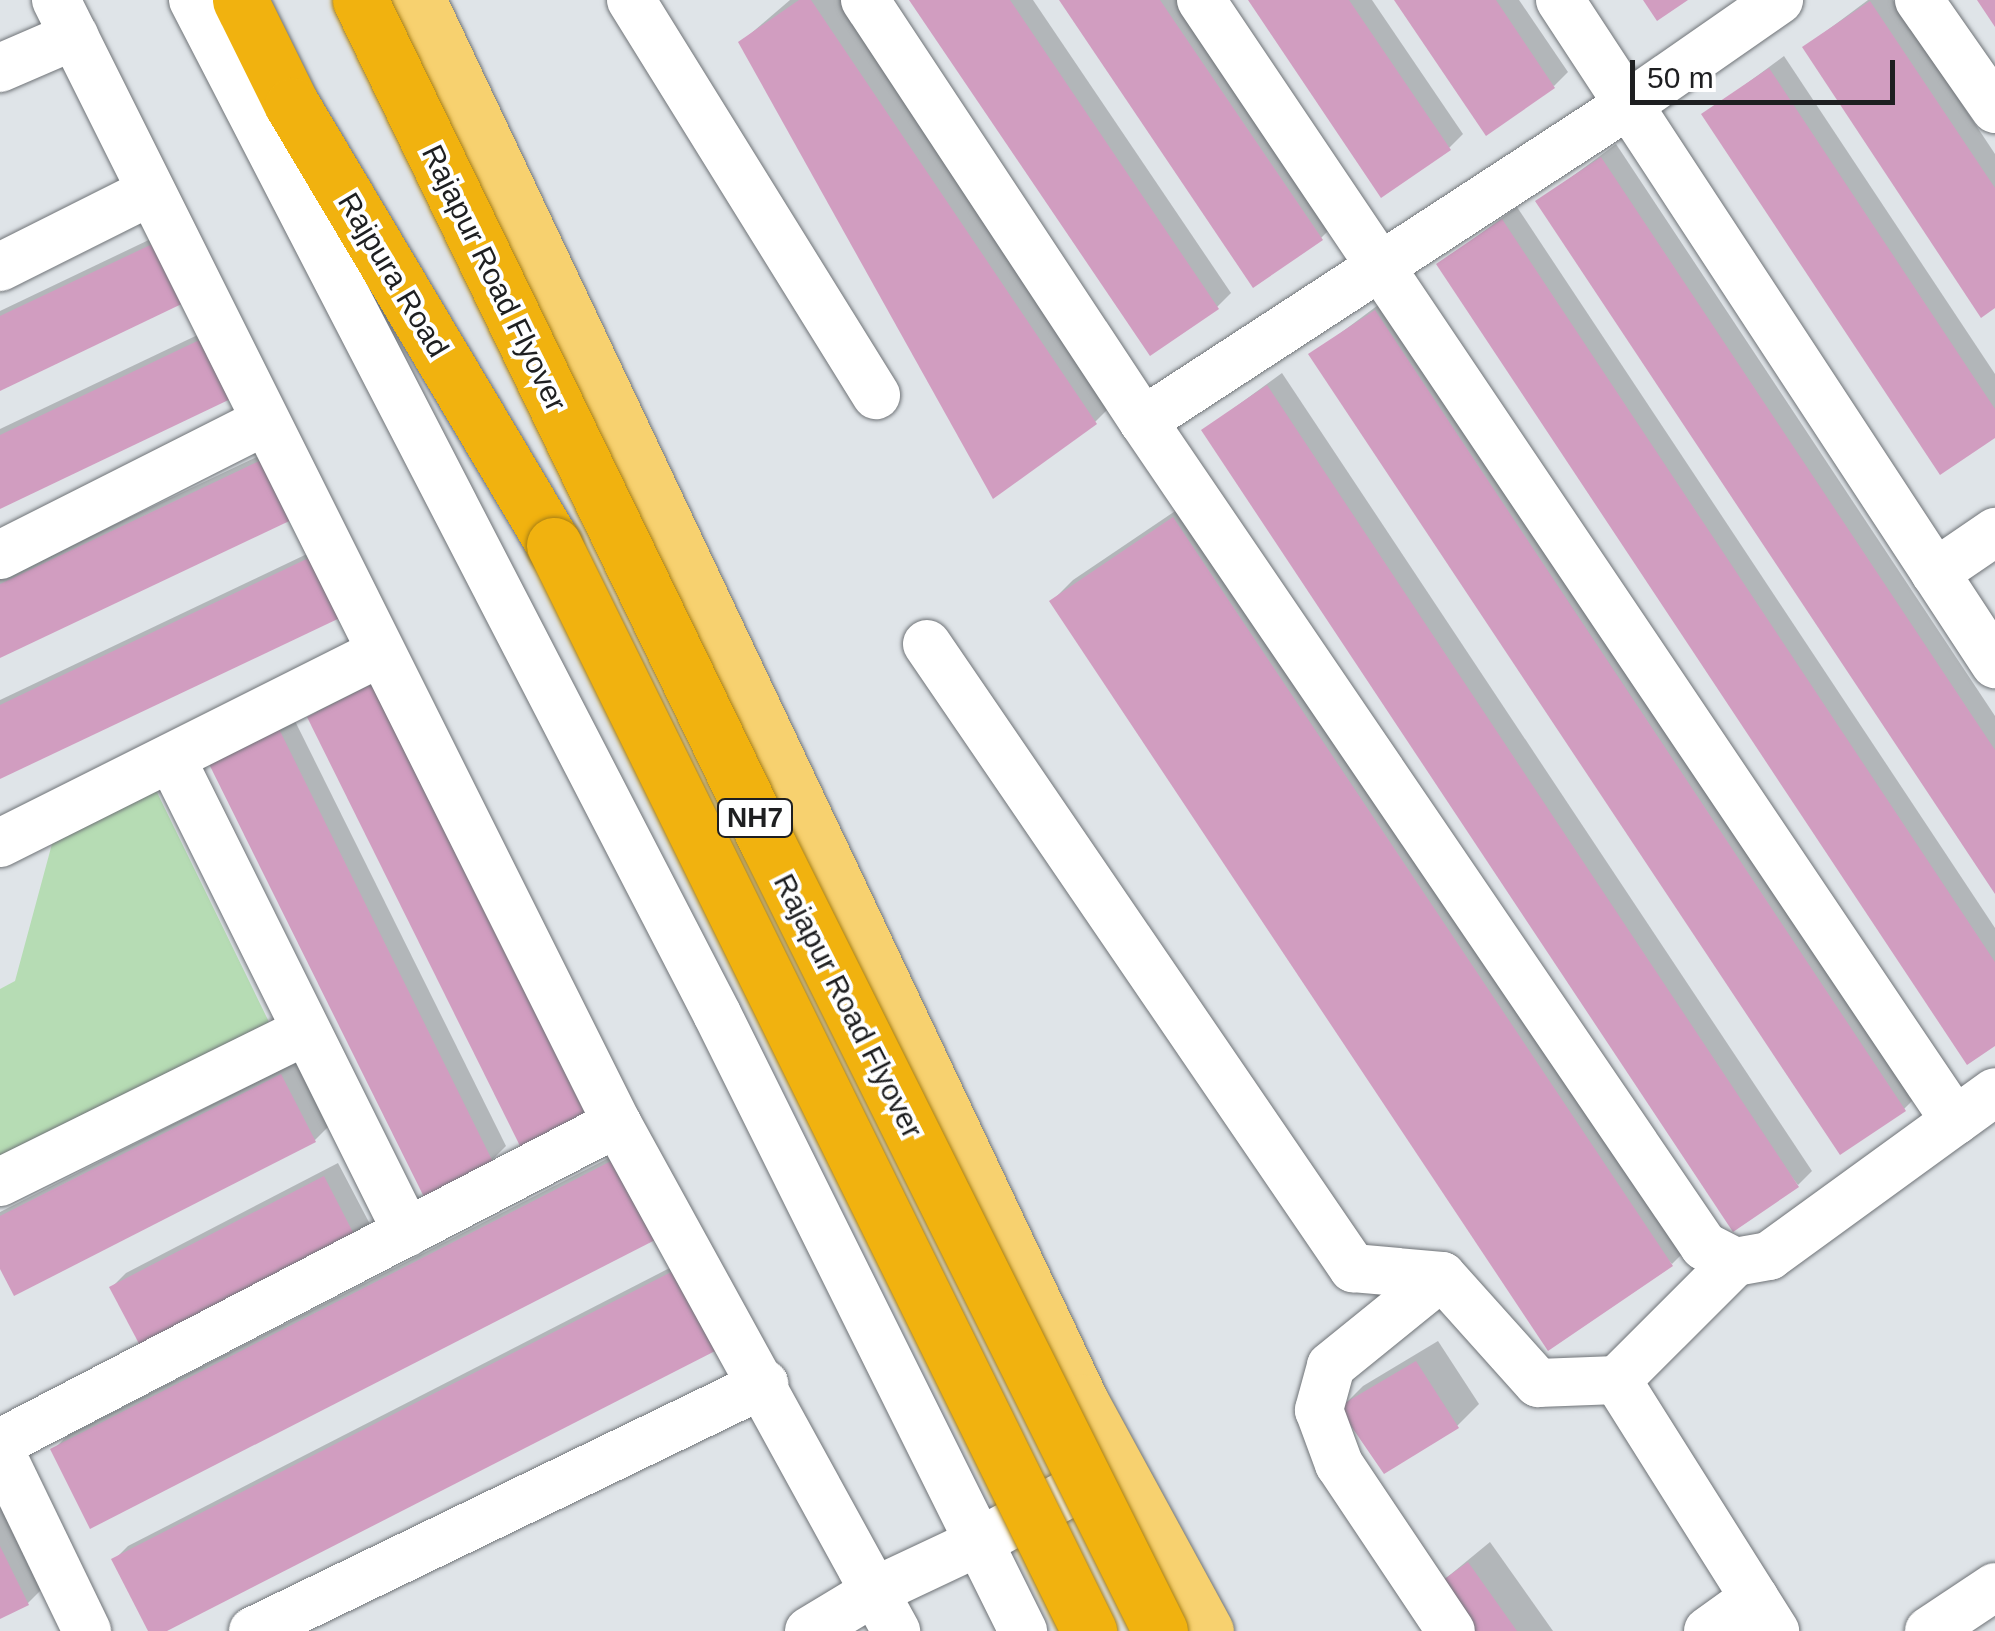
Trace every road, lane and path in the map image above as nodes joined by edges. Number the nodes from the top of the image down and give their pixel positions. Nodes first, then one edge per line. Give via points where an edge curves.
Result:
1 (193, 0) edge
2 (240, 0) edge
3 (360, 0) edge
4 (418, 0) edge
5 (631, 0) edge
6 (865, 0) edge
7 (1201, 0) edge
8 (1560, 0) edge
9 (1779, 0) edge
10 (1919, 0) edge
11 (65, 18) edge
12 (0, 68) edge
13 (1628, 105) junction
14 (1995, 109) edge
15 (150, 192) junction
16 (1378, 265) junction
17 (0, 267) edge
18 (876, 395) dead end
19 (265, 421) junction
20 (1143, 421) junction
21 (1995, 532) edge
22 (554, 545) joint
23 (0, 555) edge
24 (1935, 573) junction
25 (928, 644) dead end
26 (381, 652) junction
27 (1995, 664) edge
28 (170, 758) junction
29 (0, 843) edge
30 (306, 1030) junction
31 (1995, 1092) edge
32 (1954, 1120) junction
33 (617, 1123) junction
34 (0, 1182) edge
35 (407, 1232) junction
36 (1735, 1262) junction
37 (1442, 1276) junction
38 (1617, 1380) junction
39 (764, 1384) junction
40 (0, 1443) edge
41 (0, 1451) edge
42 (1118, 1467) junction
43 (979, 1542) junction
44 (1995, 1587) edge
45 (887, 1610) edge
46 (1765, 1614) edge
47 (72, 1626) edge
48 (253, 1631) edge
49 (809, 1631) edge
50 (1023, 1631) edge
51 (1089, 1631) edge
52 (1160, 1631) edge
53 (1206, 1631) edge
54 (1451, 1631) edge
55 (1708, 1631) edge
56 (1929, 1631) edge

1 - 43 street via 717,1014
2 - 22 highway, Rajpura Road / NH7 via 292,106
3 - 52 highway, Rajapur Road Flyover / NH7, bridge via 759,826
4 - 42 main road via 1064,1366
5 - 18 street
6 - 20 street
7 - 16 street
8 - 13 street
9 - 13 street
10 - 14 street
11 - 12 street
11 - 15 street
13 - 16 street
13 - 24 street
15 - 17 street
15 - 19 street
16 - 20 street
16 - 32 street
19 - 23 street
19 - 26 street
20 - 36 street via 1704,1246
21 - 24 street
22 - 51 highway, Rajapur Road Flyover / NH7, bridge
24 - 27 street
25 - 37 street via 1353,1268
26 - 28 street
26 - 33 street
28 - 29 street
28 - 30 street
30 - 34 street
30 - 35 street
31 - 32 street
32 - 36 street via 1769,1256
33 - 35 street
33 - 39 street
35 - 40 street
36 - 38 street
37 - 38 street via 1538,1383
37 - 54 street via 1330,1366 1319,1410 1339,1464
38 - 46 street
39 - 45 street
39 - 48 street
41 - 47 street
42 - 43 street
42 - 53 main road
43 - 45 street
43 - 50 street
44 - 56 street
45 - 49 street
46 - 55 street

